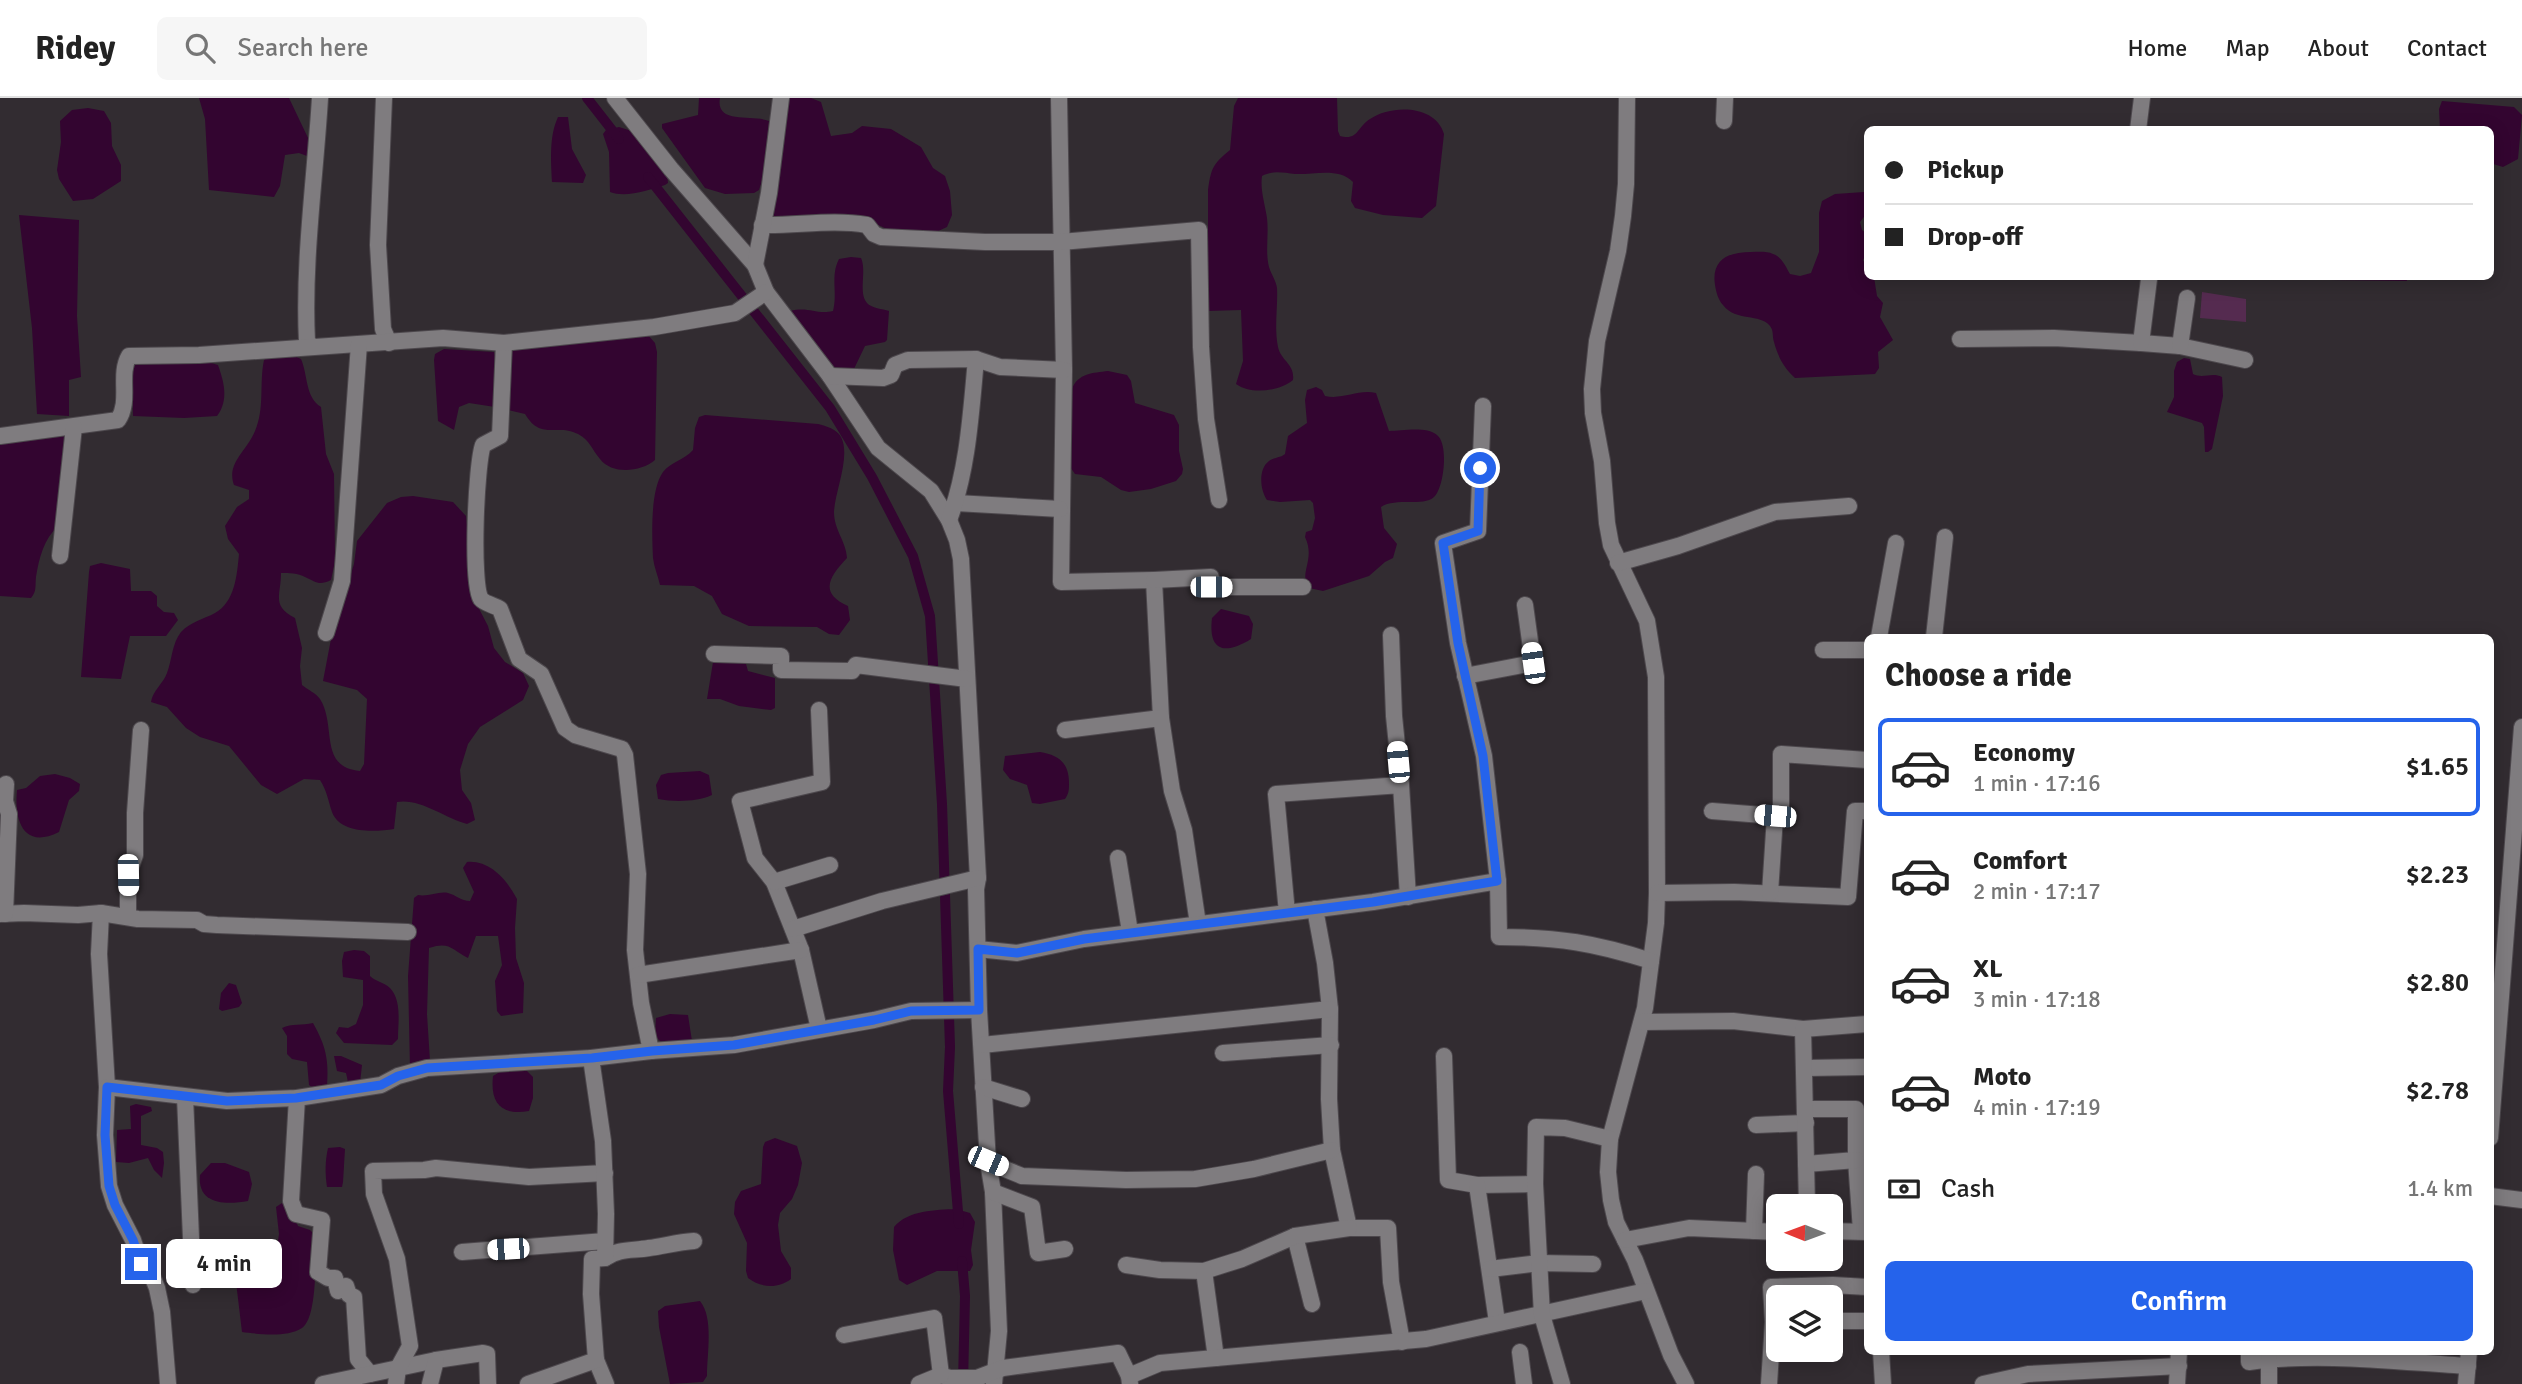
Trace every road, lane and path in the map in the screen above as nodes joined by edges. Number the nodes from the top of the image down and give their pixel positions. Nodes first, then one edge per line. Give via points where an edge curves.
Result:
1 (320, 98) edge
2 (384, 98) edge
3 (615, 98) edge
4 (781, 98) edge
5 (1059, 98) edge
6 (1627, 98) edge
7 (1725, 98) edge
8 (2142, 98) edge
9 (1724, 121) dead end
10 (2138, 126) edge
11 (762, 225) junction
12 (1061, 242) junction
13 (755, 265) junction
14 (2148, 280) edge
15 (763, 294) junction
16 (2187, 298) dead end
17 (1960, 339) dead end
18 (389, 343) junction
19 (2141, 343) junction
20 (359, 344) junction
21 (504, 344) junction
22 (312, 346) junction
23 (2180, 346) junction
24 (976, 359) junction
25 (2245, 360) dead end
26 (1064, 370) junction
27 (830, 376) junction
28 (1483, 406) dead end
29 (74, 427) junction
30 (0, 436) edge
31 (1219, 500) dead end
32 (956, 503) junction
33 (1849, 506) dead end
34 (1060, 509) junction
35 (949, 520) junction
36 (1945, 537) dead end
37 (1896, 543) dead end
38 (60, 556) dead end
39 (1618, 563) junction
40 (1154, 580) junction
41 (1303, 587) dead end
42 (1525, 605) dead end
43 (326, 633) dead end
44 (1880, 634) edge
45 (1934, 634) edge
46 (1391, 635) dead end
47 (1823, 650) dead end
48 (1864, 650) edge
49 (714, 654) dead end
50 (1465, 676) junction
51 (962, 678) junction
52 (819, 710) dead end
53 (1161, 718) junction
54 (2522, 727) edge
55 (141, 730) dead end
56 (1065, 730) dead end
57 (1864, 760) edge
58 (6, 785) dead end
59 (1401, 785) junction
60 (1712, 811) dead end
61 (1864, 811) edge
62 (1775, 816) junction
63 (1118, 858) dead end
64 (830, 865) dead end
65 (972, 880) junction
66 (1497, 881) junction
67 (774, 882) junction
68 (1657, 893) junction
69 (1770, 893) junction
70 (1408, 897) junction
71 (1315, 909) junction
72 (101, 913) junction
73 (1287, 913) junction
74 (3, 914) edge
75 (128, 917) junction
76 (1198, 923) junction
77 (793, 929) junction
78 (1130, 932) junction
79 (408, 933) dead end
80 (978, 949) junction
81 (801, 950) junction
82 (1651, 961) junction
83 (638, 975) junction
84 (1330, 1009) junction
85 (972, 1010) junction
86 (1642, 1022) junction
87 (1864, 1024) edge
88 (819, 1029) junction
89 (1803, 1029) junction
90 (982, 1045) junction
91 (1331, 1045) junction
92 (652, 1051) junction
93 (1223, 1053) dead end
94 (1444, 1056) dead end
95 (592, 1058) junction
96 (1864, 1067) edge
97 (1805, 1068) junction
98 (107, 1087) junction
99 (983, 1087) junction
100 (2494, 1087) edge
101 (185, 1097) junction
102 (296, 1098) junction
103 (1022, 1100) dead end
104 (1862, 1109) edge
105 (1806, 1116) junction
106 (1756, 1125) dead end
107 (1610, 1139) junction
108 (1332, 1150) junction
109 (1856, 1160) junction
110 (988, 1161) junction
111 (1805, 1164) junction
112 (605, 1173) junction
113 (1756, 1174) dead end
114 (1535, 1184) junction
115 (1476, 1185) junction
116 (993, 1192) junction
117 (1806, 1194) edge
118 (2494, 1196) edge
119 (2522, 1200) edge
120 (1349, 1228) junction
121 (1754, 1231) junction
122 (1766, 1231) edge
123 (1843, 1231) edge
124 (1864, 1232) edge
125 (1295, 1236) junction
126 (1625, 1240) junction
127 (605, 1241) junction
128 (694, 1241) dead end
129 (1065, 1249) dead end
130 (462, 1252) dead end
131 (606, 1258) junction
132 (1539, 1262) junction
133 (1592, 1264) dead end
134 (1126, 1265) dead end
135 (1490, 1269) junction
136 (1204, 1270) junction
137 (193, 1285) dead end
138 (1843, 1286) edge
139 (1864, 1287) edge
140 (1646, 1291) junction
141 (1312, 1304) dead end
142 (1542, 1315) junction
143 (1843, 1321) edge
144 (1864, 1321) edge
145 (1497, 1322) junction
146 (844, 1335) dead end
147 (1402, 1342) junction
148 (1520, 1352) dead end
149 (1881, 1355) edge
150 (2249, 1355) edge
151 (2468, 1358) edge
152 (1216, 1359) junction
153 (2179, 1359) edge
154 (2269, 1359) junction
155 (436, 1360) junction
156 (596, 1360) junction
157 (1771, 1362) edge
158 (370, 1374) junction
159 (397, 1376) edge
160 (946, 1377) junction
161 (995, 1378) edge
162 (1130, 1380) edge
163 (168, 1384) edge
164 (323, 1384) edge
165 (430, 1384) edge
166 (488, 1384) edge
167 (528, 1384) edge
168 (606, 1384) edge
169 (919, 1384) edge
170 (1524, 1384) edge
171 (1562, 1384) edge
172 (1686, 1384) edge
173 (1769, 1384) edge
174 (1882, 1384) edge
175 (1983, 1384) edge
176 (2177, 1384) edge
177 (2269, 1384) edge
178 (2466, 1384) edge

1 - 22 street via 306,258 307,342
2 - 18 street via 377,245 383,329
3 - 13 street
4 - 11 street
5 - 12 street
6 - 39 street via 1623,216 1597,341 1592,389 1607,523
7 - 9 street
8 - 10 street
11 - 12 street via 833,222 867,225 881,237
11 - 13 street
12 - 26 street
12 - 31 street via 1199,230 1200,347
13 - 15 street
14 - 19 street
15 - 21 street via 736,313
15 - 27 street
16 - 23 street
17 - 19 street
18 - 20 street
18 - 21 street via 443,338
19 - 23 street
20 - 22 street
20 - 43 street via 344,565
21 - 83 street via 500,436 483,445 478,472 479,592 485,602 500,609 519,659 541,674 565,728 622,749 625,755 638,874
22 - 29 street via 129,356 124,365 123,413 118,420
23 - 25 street
24 - 26 street via 1000,367
24 - 27 street via 908,360 895,365 891,375 883,378
24 - 32 street
26 - 34 street
27 - 35 street via 878,448 931,491
28 - 50 street via 1478,531 1443,543
29 - 30 street
29 - 38 street
32 - 34 street
32 - 35 street
33 - 39 street via 1775,512
34 - 40 street via 1061,582
35 - 51 street via 961,559
36 - 45 street
37 - 44 street
39 - 68 street via 1647,621 1656,677
40 - 41 street via 1211,577 1211,587
40 - 53 street
42 - 50 street via 1533,663
46 - 59 street
47 - 48 street
49 - 51 street via 781,656 781,670 852,671 856,664
50 - 66 street via 1483,756
51 - 65 street
52 - 67 street via 822,782 740,801 755,858
53 - 56 street
53 - 76 street
54 - 100 street
55 - 75 street
57 - 62 street via 1781,754 1781,816
58 - 74 street via 9,814
59 - 70 street
59 - 73 street via 1276,794
60 - 62 street
61 - 69 street via 1855,811 1848,897
62 - 69 street
63 - 78 street
64 - 67 street
65 - 77 street via 882,901
65 - 80 street
66 - 70 street
66 - 82 street via 1499,937 1587,943
67 - 77 street
68 - 69 street
68 - 82 street
70 - 71 street
71 - 73 street
71 - 84 street
72 - 74 street
72 - 75 street
72 - 98 street
73 - 76 street
75 - 79 street
76 - 78 street
77 - 81 street
78 - 80 street via 1017,953
80 - 85 street
81 - 83 street
81 - 88 street
82 - 86 street
83 - 92 street
84 - 90 street
84 - 91 street
85 - 88 street via 911,1011
85 - 90 street
86 - 89 street via 1732,1021
86 - 107 street
87 - 89 street
88 - 92 street via 734,1045
89 - 97 street
90 - 99 street
91 - 93 street
91 - 108 street
92 - 95 street
94 - 115 street via 1448,1180
95 - 102 street via 427,1068 381,1085
95 - 112 street
96 - 97 street
97 - 105 street
98 - 101 street
98 - 163 street via 109,1186 141,1264 157,1287
99 - 103 street
99 - 110 street
101 - 102 street via 227,1101
101 - 137 street
102 - 158 street via 291,1201 296,1214 322,1220 318,1272 335,1278 338,1291 345,1286 354,1297 358,1359
104 - 105 street
104 - 109 street
105 - 106 street
105 - 111 street
107 - 114 street via 1565,1128 1536,1127
107 - 126 street via 1611,1200
108 - 110 street via 1195,1179 1022,1176
108 - 120 street
109 - 111 street
109 - 124 street
110 - 116 street
111 - 117 street
112 - 127 street
112 - 159 street via 529,1177 436,1168 373,1171 374,1194 397,1259 407,1317 410,1346
113 - 121 street
114 - 115 street
114 - 132 street
115 - 135 street
116 - 129 street via 1032,1208 1038,1253
116 - 161 street via 999,1331
118 - 119 street
120 - 125 street
120 - 147 street via 1388,1228 1391,1282
121 - 122 street
121 - 126 street via 1689,1228
123 - 124 street
125 - 136 street
125 - 141 street
126 - 140 street
127 - 130 street
127 - 131 street
128 - 131 street via 623,1250
131 - 156 street via 592,1259
132 - 133 street
132 - 135 street
132 - 142 street
134 - 136 street
135 - 145 street
136 - 152 street
138 - 139 street
140 - 142 street
140 - 172 street
142 - 145 street
142 - 171 street
143 - 144 street
145 - 147 street
146 - 160 street via 934,1318
147 - 152 street
148 - 170 street
149 - 174 street
150 - 154 street via 2249,1362
151 - 154 street
151 - 178 street
152 - 162 street via 1160,1363
153 - 175 street via 2028,1374
153 - 176 street
154 - 177 street
155 - 159 street
155 - 165 street
155 - 166 street via 487,1354
156 - 167 street
156 - 168 street
157 - 173 street
158 - 159 street
158 - 164 street
160 - 161 street
160 - 169 street
161 - 162 street via 1003,1368 1118,1353

